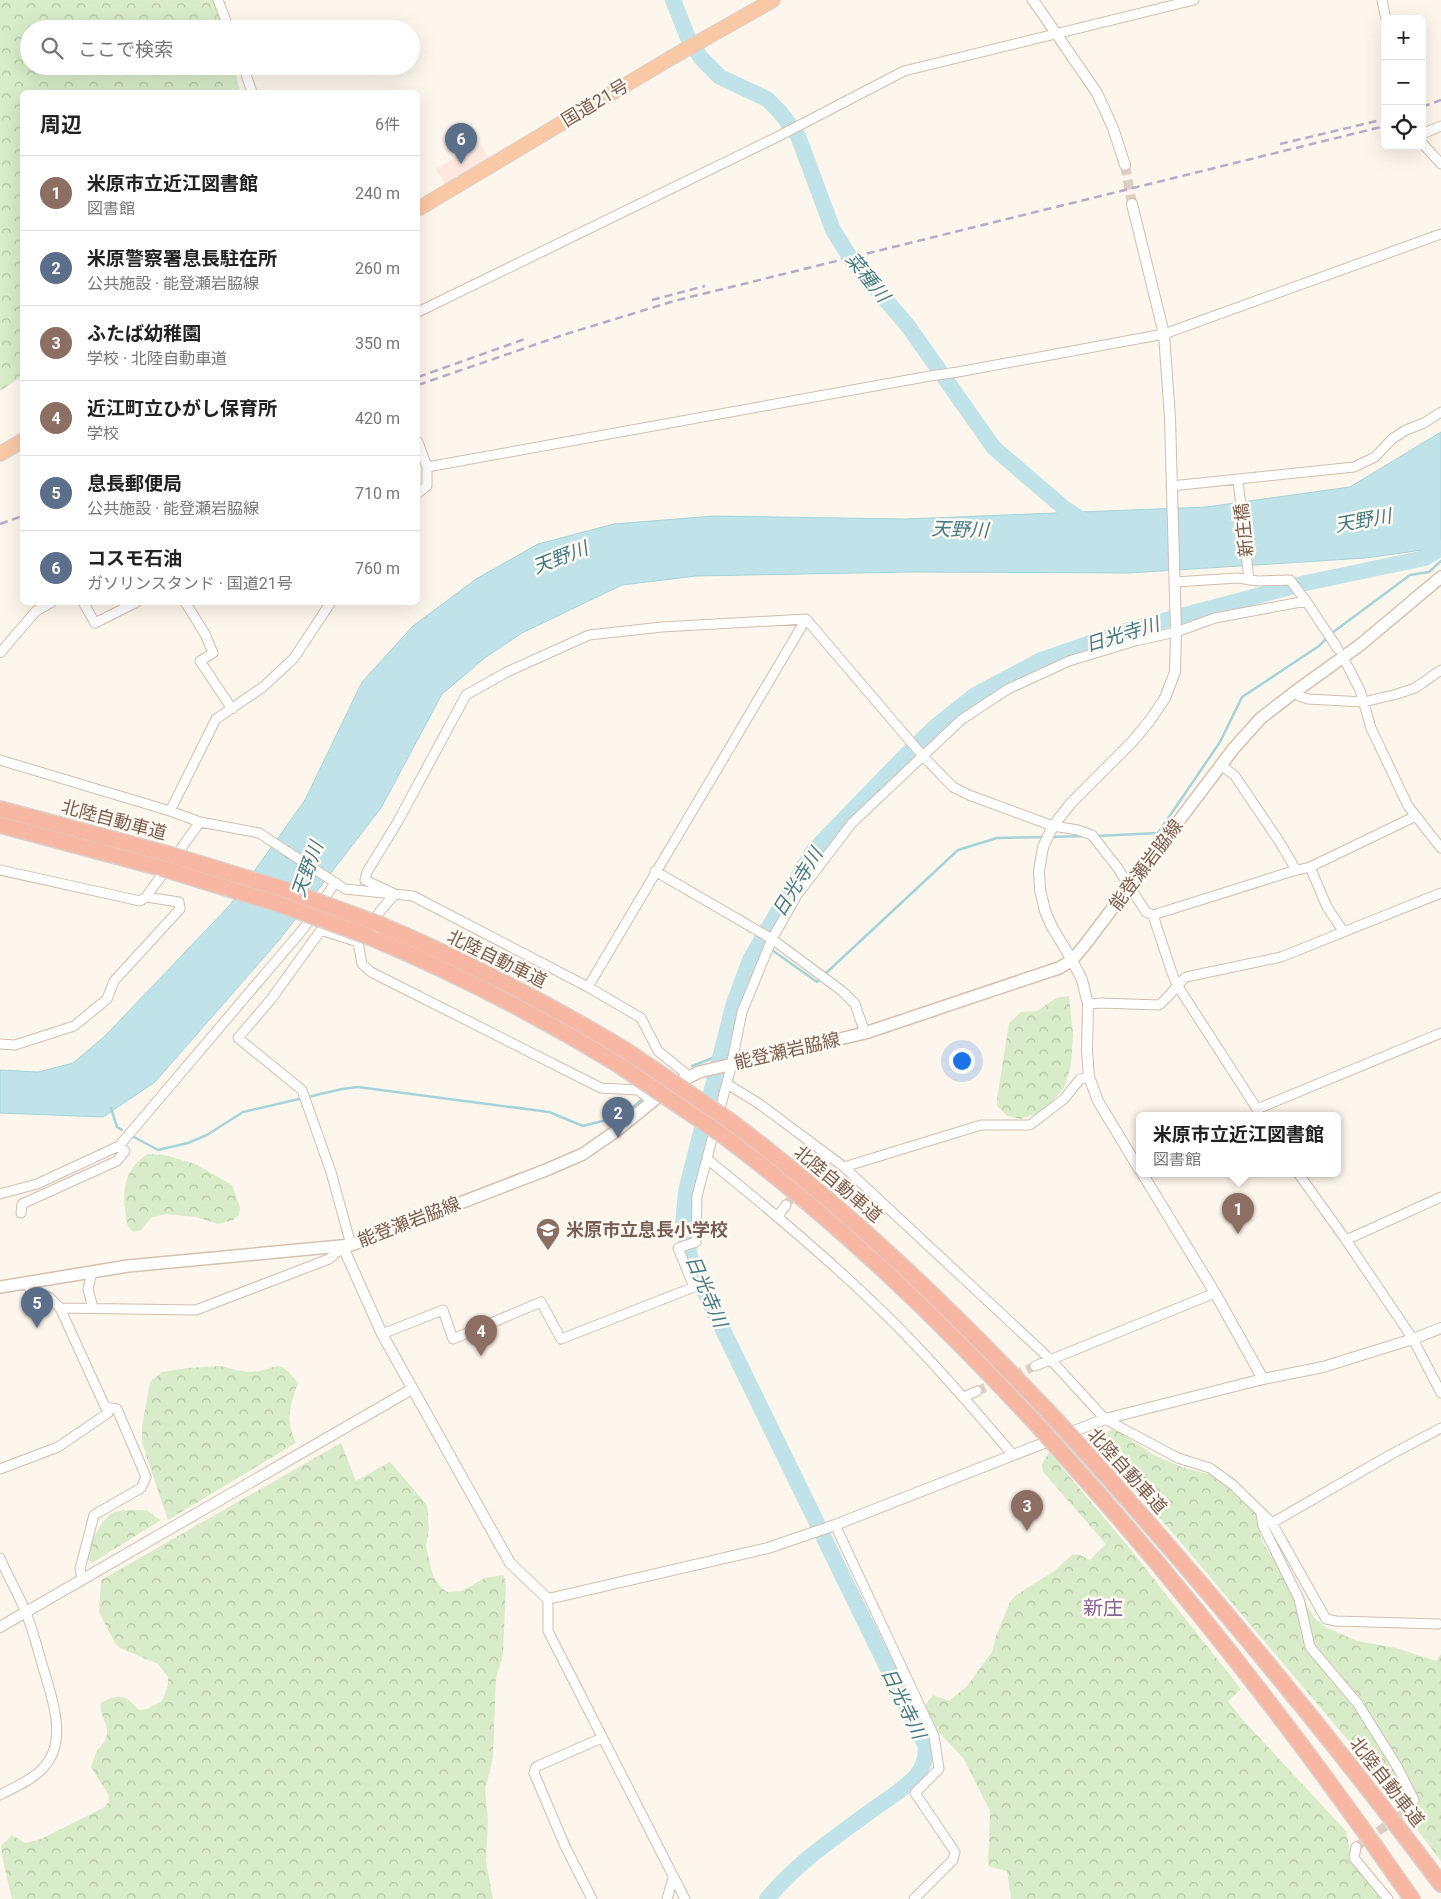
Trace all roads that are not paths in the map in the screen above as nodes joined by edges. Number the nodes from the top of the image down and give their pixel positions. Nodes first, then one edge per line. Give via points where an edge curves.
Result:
1 (218, 0) edge
2 (774, 0) edge
3 (1033, 0) edge
4 (1194, 0) edge
5 (1382, 0) edge
6 (1385, 15) edge
7 (226, 20) edge
8 (1057, 33) junction
9 (245, 75) edge
10 (251, 90) edge
11 (1441, 126) edge
12 (1426, 132) edge
13 (1426, 147) edge
14 (1441, 164) edge
15 (1124, 165) tunnel mouth
16 (1132, 204) tunnel mouth
17 (420, 208) edge
18 (1441, 234) edge
19 (420, 311) edge
20 (1164, 334) junction
21 (1441, 412) edge
22 (20, 442) edge
23 (420, 448) edge
24 (0, 454) edge
25 (427, 467) junction
26 (1238, 480) junction
27 (1171, 490) junction
28 (420, 492) edge
29 (1441, 577) edge
30 (1249, 580) junction
31 (1174, 582) junction
32 (1304, 598) junction
33 (47, 605) edge
34 (85, 605) edge
35 (130, 605) edge
36 (187, 605) edge
37 (329, 605) edge
38 (806, 619) junction
39 (1176, 628) junction
40 (1338, 649) dead end
41 (0, 653) edge
42 (1346, 662) dead end
43 (1441, 670) edge
44 (1296, 690) junction
45 (1364, 702) junction
46 (232, 709) junction
47 (921, 754) junction
48 (0, 760) edge
49 (1220, 765) junction
50 (0, 808) edge
51 (170, 811) junction
52 (1416, 816) junction
53 (200, 822) junction
54 (0, 825) edge
55 (1053, 826) junction
56 (1441, 848) edge
57 (1310, 867) junction
58 (0, 870) edge
59 (1296, 870) junction
60 (655, 871) junction
61 (335, 883) junction
62 (1130, 886) junction
63 (1441, 893) edge
64 (395, 894) junction
65 (146, 897) junction
66 (1153, 915) junction
67 (1343, 931) junction
68 (772, 939) junction
69 (364, 940) junction
70 (1072, 960) junction
71 (1177, 985) junction
72 (588, 987) junction
73 (1088, 1004) junction
74 (865, 1033) junction
75 (1441, 1033) edge
76 (0, 1044) edge
77 (621, 1056) junction
78 (729, 1064) junction
79 (689, 1076) junction
80 (1089, 1076) junction
81 (726, 1084) junction
82 (652, 1101) junction
83 (1259, 1112) edge
84 (119, 1146) junction
85 (830, 1157) junction
86 (707, 1159) junction
87 (1136, 1164) edge
88 (818, 1167) tunnel mouth
89 (844, 1167) junction
90 (1144, 1177) edge
91 (1301, 1177) edge
92 (0, 1194) edge
93 (1441, 1197) edge
94 (786, 1205) tunnel mouth
95 (21, 1213) dead end
96 (778, 1216) junction
97 (1346, 1240) junction
98 (347, 1246) junction
99 (92, 1272) junction
100 (27, 1284) junction
101 (0, 1288) edge
102 (1215, 1293) junction
103 (60, 1308) junction
104 (93, 1308) junction
105 (1441, 1328) edge
106 (382, 1334) junction
107 (1413, 1339) junction
108 (1051, 1360) junction
109 (1035, 1366) tunnel mouth
110 (1262, 1379) junction
111 (412, 1389) junction
112 (977, 1391) tunnel mouth
113 (1441, 1393) edge
114 (964, 1398) junction
115 (105, 1407) junction
116 (1106, 1419) junction
117 (1441, 1428) edge
118 (1013, 1455) junction
119 (0, 1469) edge
120 (1261, 1513) junction
121 (1272, 1523) junction
122 (835, 1525) junction
123 (0, 1558) edge
124 (82, 1579) junction
125 (548, 1598) junction
126 (26, 1612) junction
127 (1438, 1624) dead end
128 (0, 1627) edge
129 (602, 1738) junction
130 (0, 1795) edge
131 (1407, 1810) dead end
132 (1356, 1847) dead end
133 (673, 1878) junction
134 (1441, 1884) edge
135 (592, 1899) edge
136 (667, 1899) edge
137 (685, 1899) edge
138 (914, 1899) edge
139 (1388, 1899) edge
140 (1412, 1899) edge

1 - 7 street
2 - 17 highway, 国道21号
3 - 8 street
4 - 8 street
5 - 6 street
8 - 15 street via 1098,93
8 - 19 street via 904,71 779,136
9 - 10 street
11 - 12 street
13 - 14 street
16 - 20 street
18 - 20 street
20 - 25 street
20 - 27 street
21 - 26 street via 1392,439 1375,458 1354,468
22 - 24 highway
23 - 25 street
25 - 28 street via 426,486
26 - 27 street
26 - 30 street, 新庄橋
27 - 31 street
29 - 44 main road, 能登瀬岩脇線 via 1360,646
30 - 31 street
30 - 32 street via 1290,580
31 - 39 street
32 - 39 street
32 - 40 street
33 - 41 street via 36,611
34 - 35 street via 95,623
36 - 46 street via 205,634 212,653 200,661
37 - 46 street via 294,658 263,687
38 - 47 street
38 - 60 street
38 - 64 street via 662,627 589,635 507,672 466,695 397,824 367,872 365,880
39 - 47 street via 1069,661 1008,688 961,720
39 - 55 street via 1175,672 1165,698 1133,741 1071,803
42 - 45 street
43 - 45 street via 1415,688
44 - 45 street via 1299,696 1308,699
44 - 49 main road, 能登瀬岩脇線 via 1261,718
45 - 52 street via 1375,736 1408,806
46 - 51 street via 216,720
47 - 55 street via 953,787
47 - 68 street via 852,823 797,895
48 - 51 street
49 - 59 street via 1235,776
49 - 62 main road, 能登瀬岩脇線
50 - 77 highway, 北陸自動車道, bridge via 286,890 381,925 551,1007
51 - 53 street
52 - 56 street
52 - 57 street
53 - 61 street via 259,834
53 - 65 street
54 - 69 highway, 北陸自動車道, bridge via 161,868 278,904
55 - 62 street via 1092,835
55 - 70 street via 1042,855 1040,890 1052,927
57 - 59 street
57 - 67 street via 1326,907
58 - 65 street via 140,901
59 - 66 street
60 - 68 street
60 - 72 street
61 - 64 street via 345,890
61 - 84 street via 304,928
62 - 66 street via 1146,912
62 - 70 main road, 能登瀬岩脇線
63 - 67 street
64 - 69 street via 381,910
64 - 72 street via 413,896
65 - 76 street via 179,902 180,909 114,982 107,999 74,1026 15,1045
66 - 71 street
67 - 71 street via 1281,957 1186,977
68 - 74 street via 855,1004
68 - 78 street via 742,1012
69 - 77 highway, 北陸自動車道 via 454,974
69 - 82 street via 362,964 371,972 602,1088 638,1090
69 - 98 street via 321,930 272,998 238,1038 302,1090 332,1172
70 - 73 street via 1082,980
70 - 74 main road, 能登瀬岩脇線 via 1059,968
71 - 73 street via 1170,997 1159,1005
71 - 83 street
72 - 79 street via 641,1018 658,1051
73 - 80 street
74 - 78 main road, 能登瀬岩脇線
75 - 83 street
77 - 134 highway, 北陸自動車道, bridge via 730,1121 803,1177 917,1279 1057,1421 1160,1536 1267,1662
77 - 140 highway, 北陸自動車道, bridge via 793,1189 866,1252 940,1323 1040,1428 1143,1544 1233,1655
78 - 79 main road, 能登瀬岩脇線
78 - 81 street
79 - 82 main road, 能登瀬岩脇線
80 - 87 street via 1098,1101
80 - 89 street via 1080,1079 1064,1099 1030,1126 981,1124
81 - 85 street via 758,1103
81 - 86 street
82 - 98 main road, 能登瀬岩脇線 via 582,1154
84 - 92 street via 37,1184
84 - 95 street via 126,1151 117,1161 22,1204
85 - 88 street
85 - 89 street
86 - 96 street
86 - 106 street via 697,1196 696,1242 678,1248 694,1287 561,1339 542,1302 453,1339 443,1310
89 - 108 street
90 - 102 street
91 - 97 street
93 - 97 street
94 - 96 street
96 - 114 street via 885,1314
97 - 107 street
98 - 99 main road, 能登瀬岩脇線
98 - 104 street via 329,1259 196,1310
98 - 106 street
99 - 100 main road, 能登瀬岩脇線
99 - 104 street via 88,1289
100 - 101 main road, 能登瀬岩脇線
100 - 103 street via 31,1291 49,1297
102 - 108 street
102 - 110 street
103 - 104 street
103 - 115 street
105 - 107 street
106 - 111 street
107 - 110 street via 1323,1367
107 - 113 street
108 - 109 street
108 - 116 street
110 - 116 street
111 - 124 street
111 - 125 street via 510,1563
112 - 114 street
114 - 118 street
115 - 119 street via 108,1413 58,1448
115 - 124 street via 117,1409 146,1477 141,1488 94,1515 80,1569
116 - 118 street
116 - 120 street via 1178,1458 1210,1468
117 - 121 street
118 - 122 street
120 - 121 street
120 - 131 street via 1263,1526 1299,1598 1310,1647 1358,1704 1398,1768 1414,1800
121 - 127 street via 1326,1619
122 - 125 street via 768,1548
122 - 138 street via 934,1736 939,1769 915,1792 955,1852 953,1860
123 - 126 street
124 - 126 street
125 - 129 street via 548,1631
126 - 128 street
126 - 130 street via 55,1706 57,1734 53,1751 43,1769
129 - 133 street
129 - 135 street via 536,1767 534,1773
132 - 139 street via 1354,1858
133 - 136 street
133 - 137 street

